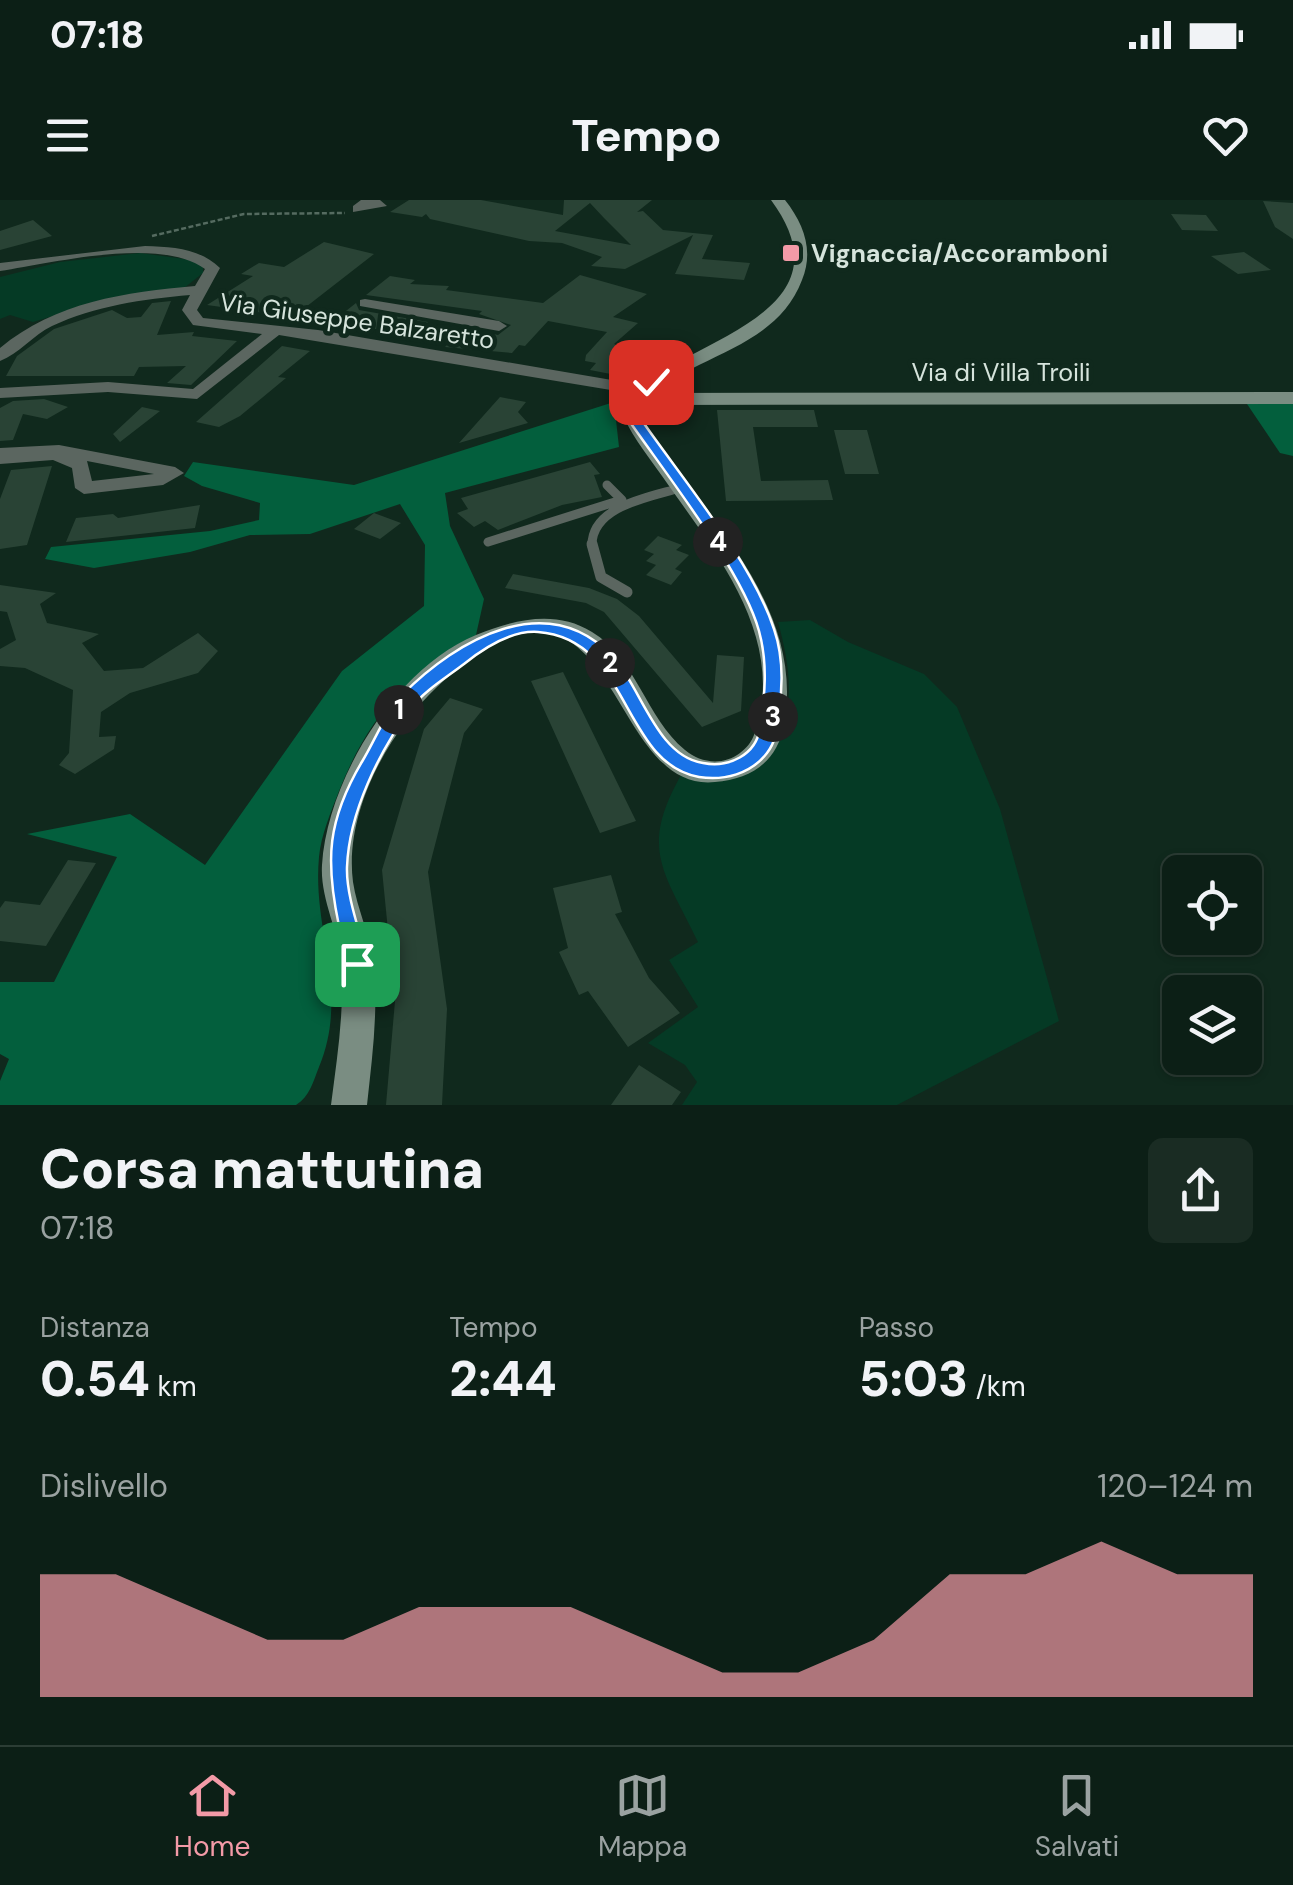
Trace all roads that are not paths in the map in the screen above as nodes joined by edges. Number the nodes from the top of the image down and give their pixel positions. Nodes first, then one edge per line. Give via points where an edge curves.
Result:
1 (778, 200) edge
2 (0, 270) edge
3 (201, 290) junction
4 (365, 303) dead end
5 (499, 326) dead end
6 (276, 330) junction
7 (436, 336) junction
8 (0, 356) edge
9 (675, 370) junction
10 (0, 393) edge
11 (709, 395) junction
12 (647, 397) junction
13 (1293, 398) edge
14 (0, 456) edge
15 (103, 459) junction
16 (136, 466) junction
17 (84, 473) junction
18 (118, 484) junction
19 (607, 485) dead end
20 (680, 488) junction
21 (624, 502) junction
22 (488, 542) dead end
23 (626, 592) dead end
24 (349, 1105) edge

1 - 9 street via 800,242 790,300 760,326
2 - 3 street, Via Giuseppe Balzaretto via 137,251 189,255 214,268
3 - 6 street, Via Giuseppe Balzaretto via 189,310 193,320
3 - 8 street via 140,296 72,314 26,335
4 - 7 street
5 - 7 street
6 - 7 street, Via Giuseppe Balzaretto
6 - 10 street via 197,394 108,387
7 - 12 street, Via Giuseppe Balzaretto
9 - 11 street via 682,388
9 - 12 street
11 - 12 street, Via di Villa Troili
11 - 13 street, Via di Villa Troili
12 - 20 street
14 - 15 street via 54,449
14 - 17 street via 59,455 78,462
15 - 16 street
15 - 17 street
16 - 18 street via 135,476
16 - 18 street via 175,473
17 - 18 street via 84,488
19 - 21 lane
20 - 21 lane
20 - 24 street via 739,573 766,628 775,681 766,741 753,758 729,770 706,772 685,764 654,736 598,649 555,627 492,637 422,685 371,756 340,841 338,882 357,964
21 - 22 lane
21 - 23 lane via 603,518 590,547 601,577

